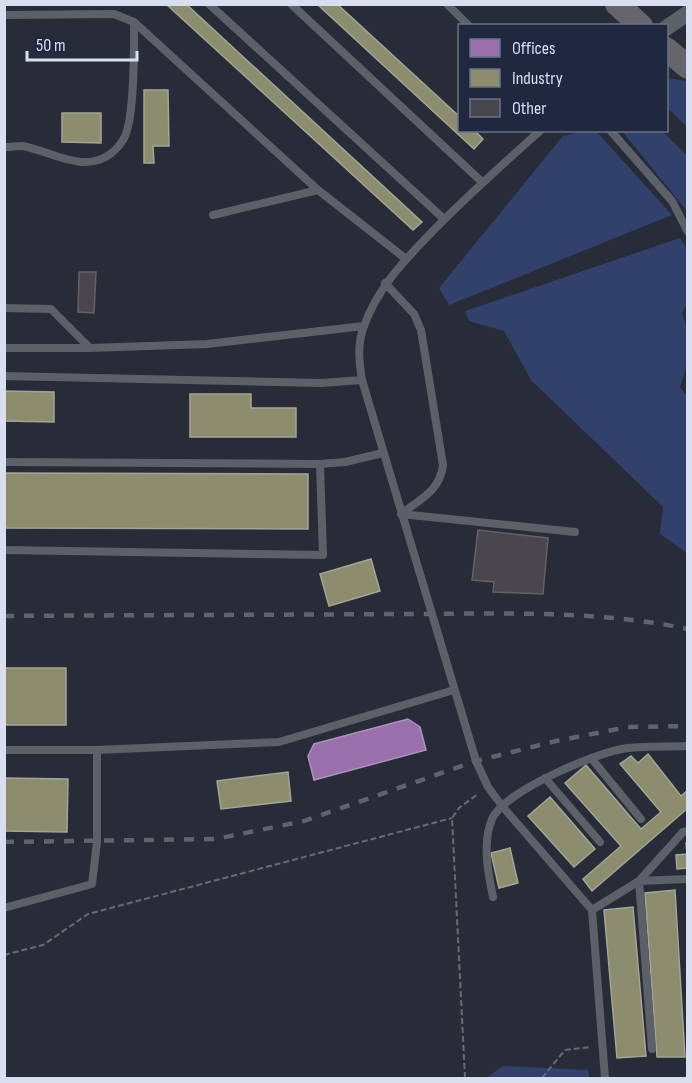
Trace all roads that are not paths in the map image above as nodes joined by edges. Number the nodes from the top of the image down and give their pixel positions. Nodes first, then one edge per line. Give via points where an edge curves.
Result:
1 (209, 4) edge
2 (291, 4) edge
3 (447, 4) edge
4 (617, 4) edge
5 (687, 13) edge
6 (4, 15) edge
7 (134, 22) junction
8 (467, 24) edge
9 (639, 24) edge
10 (668, 27) edge
11 (668, 51) edge
12 (687, 67) edge
13 (539, 132) edge
14 (612, 132) edge
15 (4, 147) edge
16 (482, 182) junction
17 (318, 190) junction
18 (213, 215) dead end
19 (444, 219) junction
20 (687, 232) edge
21 (406, 259) junction
22 (385, 283) junction
23 (4, 308) edge
24 (363, 326) junction
25 (4, 348) edge
26 (90, 348) junction
27 (4, 376) edge
28 (362, 380) junction
29 (383, 453) junction
30 (4, 462) edge
31 (320, 464) junction
32 (401, 514) junction
33 (575, 532) dead end
34 (4, 550) edge
35 (454, 690) junction
36 (687, 746) edge
37 (4, 750) edge
38 (97, 750) junction
39 (591, 758) junction
40 (545, 778) junction
41 (502, 806) junction
42 (640, 819) dead end
43 (686, 830) edge
44 (600, 842) dead end
45 (687, 879) edge
46 (639, 881) junction
47 (493, 897) dead end
48 (4, 908) edge
49 (592, 910) junction
50 (652, 1048) dead end
51 (605, 1078) edge

1 - 19 lane
2 - 16 lane
3 - 8 lane
4 - 9 street
5 - 10 street
6 - 7 lane via 114,14
7 - 15 lane via 132,102 125,138 112,154 98,161 81,162 23,146
7 - 17 lane
11 - 12 street
13 - 16 lane
14 - 20 lane via 672,201
16 - 19 lane
17 - 18 lane
17 - 21 lane
19 - 21 lane
21 - 22 lane
22 - 24 lane
22 - 32 lane via 414,314 421,330 443,465 434,489
23 - 26 lane via 51,309
24 - 26 lane via 207,344
24 - 28 lane via 359,344
25 - 26 lane
27 - 28 lane via 321,383
28 - 29 lane
29 - 31 lane
29 - 32 lane
30 - 31 lane
31 - 34 lane via 323,555
32 - 33 lane
32 - 35 lane
35 - 38 lane via 279,742
35 - 41 lane via 476,761
36 - 39 lane via 626,748
37 - 38 lane
38 - 48 lane via 97,842 92,884
39 - 40 lane
39 - 42 lane
40 - 41 lane
40 - 44 lane
41 - 47 lane via 492,817 488,831 488,876
41 - 49 lane
43 - 46 lane
45 - 46 lane
46 - 49 lane
46 - 50 lane
49 - 51 lane

